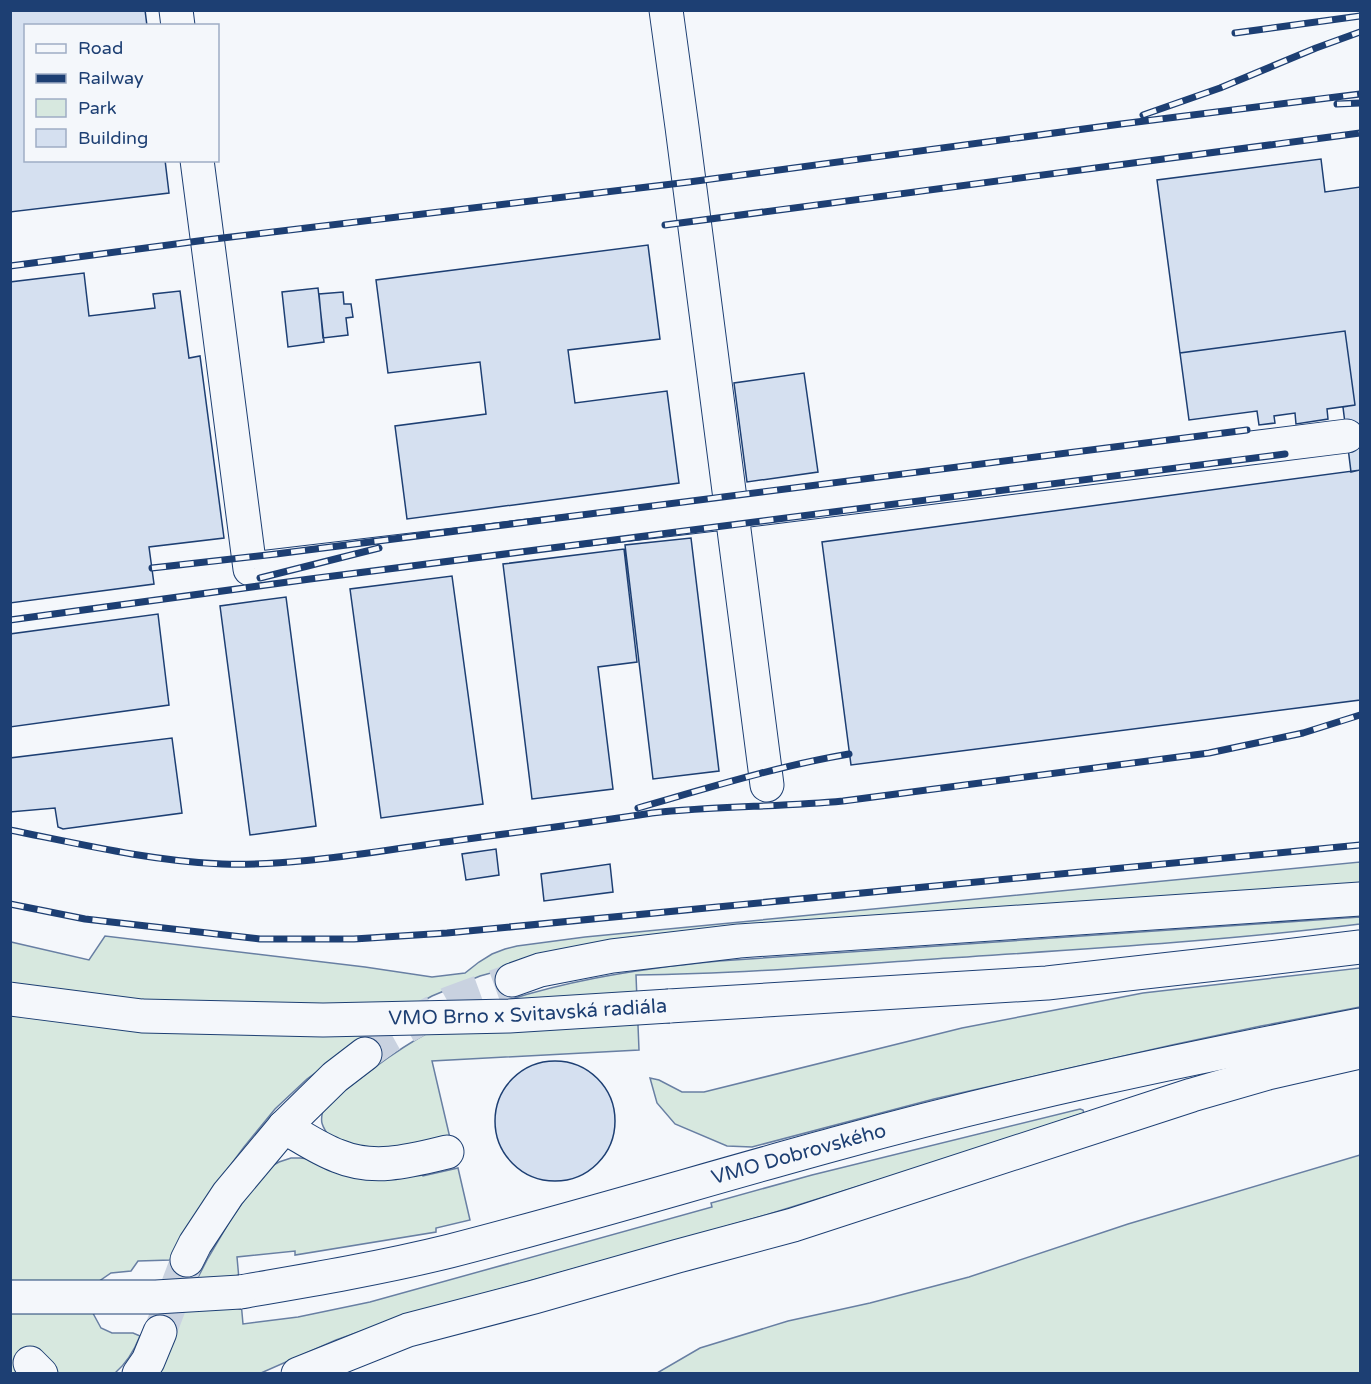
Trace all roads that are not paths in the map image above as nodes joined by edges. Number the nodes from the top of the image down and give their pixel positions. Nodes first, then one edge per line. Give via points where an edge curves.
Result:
1 (666, 10) edge
2 (197, 162) edge
3 (1347, 436) dead end
4 (732, 512) junction
5 (767, 784) dead end
6 (1360, 900) edge
7 (1360, 947) edge
8 (512, 980) tunnel mouth
9 (10, 999) edge
10 (1360, 1024) edge
11 (1360, 1052) edge
12 (365, 1054) tunnel mouth
13 (284, 1127) junction
14 (447, 1152) dead end
15 (187, 1260) tunnel mouth
16 (10, 1298) edge
17 (160, 1332) tunnel mouth
18 (139, 1374) edge
19 (298, 1374) edge

1 - 4 main road
2 - 4 main road via 250,569
3 - 4 main road
4 - 5 main road
6 - 8 main road via 739,941 612,957 540,970
7 - 9 main road, VMO Brno x Svitavská radiála, bridge via 1047,982 509,1016 323,1020 142,1016
10 - 16 main road, VMO Dobrovského, bridge via 950,1114 448,1251 330,1276 240,1292
11 - 19 main road via 1192,1095 793,1225 408,1330
12 - 13 main road
13 - 14 main road via 358,1163 399,1163
13 - 15 main road via 228,1194
17 - 18 main road

